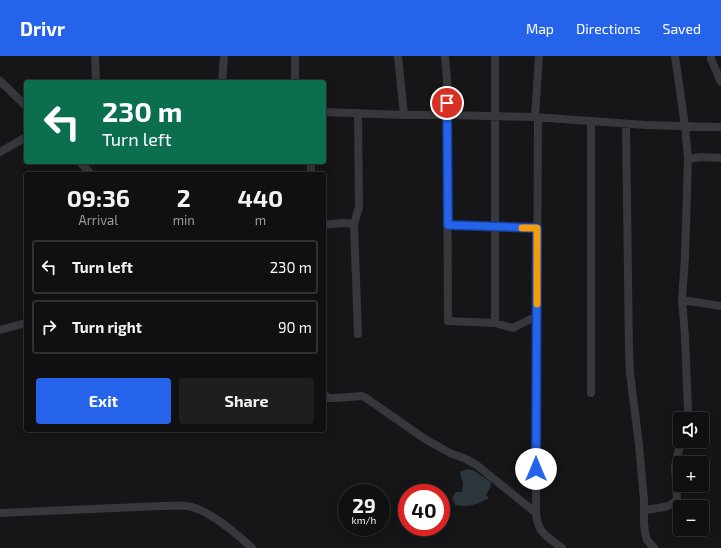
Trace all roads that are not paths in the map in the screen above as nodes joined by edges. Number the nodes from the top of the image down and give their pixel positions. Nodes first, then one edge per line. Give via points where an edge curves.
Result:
1 (95, 56) edge
2 (224, 56) edge
3 (295, 56) edge
4 (398, 56) edge
5 (445, 56) edge
6 (495, 56) edge
7 (539, 56) edge
8 (675, 56) edge
9 (711, 56) edge
10 (96, 80) edge
11 (222, 80) edge
12 (295, 80) edge
13 (0, 81) edge
14 (721, 82) edge
15 (24, 104) edge
16 (326, 112) edge
17 (358, 113) junction
18 (404, 115) junction
19 (447, 115) junction
20 (496, 116) junction
21 (536, 117) junction
22 (591, 122) junction
23 (626, 124) junction
24 (685, 126) junction
25 (721, 127) edge
26 (24, 138) edge
27 (0, 152) edge
28 (721, 158) edge
29 (688, 159) junction
30 (82, 164) edge
31 (89, 172) edge
32 (326, 224) edge
33 (354, 224) junction
34 (448, 225) junction
35 (495, 227) junction
36 (537, 228) junction
37 (682, 300) junction
38 (721, 306) edge
39 (537, 319) junction
40 (495, 323) junction
41 (24, 324) edge
42 (0, 330) edge
43 (358, 334) dead end
44 (590, 393) dead end
45 (326, 396) edge
46 (688, 412) edge
47 (680, 448) edge
48 (644, 510) junction
49 (0, 513) edge
50 (536, 513) junction
51 (252, 548) edge
52 (562, 548) edge
53 (654, 548) edge

1 - 10 street
2 - 11 street
3 - 12 street
4 - 18 street
5 - 19 street
6 - 20 street
7 - 21 street
8 - 24 street
9 - 14 street
13 - 15 street
16 - 17 street
17 - 18 street
17 - 33 street via 360,207
18 - 19 street
19 - 20 street
19 - 34 street
20 - 21 street
20 - 35 street
21 - 22 street
21 - 36 street
22 - 23 street
22 - 44 street
23 - 24 street
23 - 48 street via 629,358
24 - 25 street
24 - 29 street
26 - 27 street
28 - 29 street
29 - 37 street
30 - 31 street
32 - 33 street
33 - 43 street
34 - 35 street
34 - 40 street via 448,321
35 - 36 street
35 - 40 street
36 - 39 street
37 - 38 street
37 - 46 street
39 - 40 street via 531,319 513,328
39 - 50 street
41 - 42 street
45 - 50 street via 366,398 425,439 478,466
47 - 48 street via 676,466 677,499 668,506
48 - 53 street via 644,532
49 - 51 street via 186,506 199,509 217,520
50 - 52 street via 542,533

